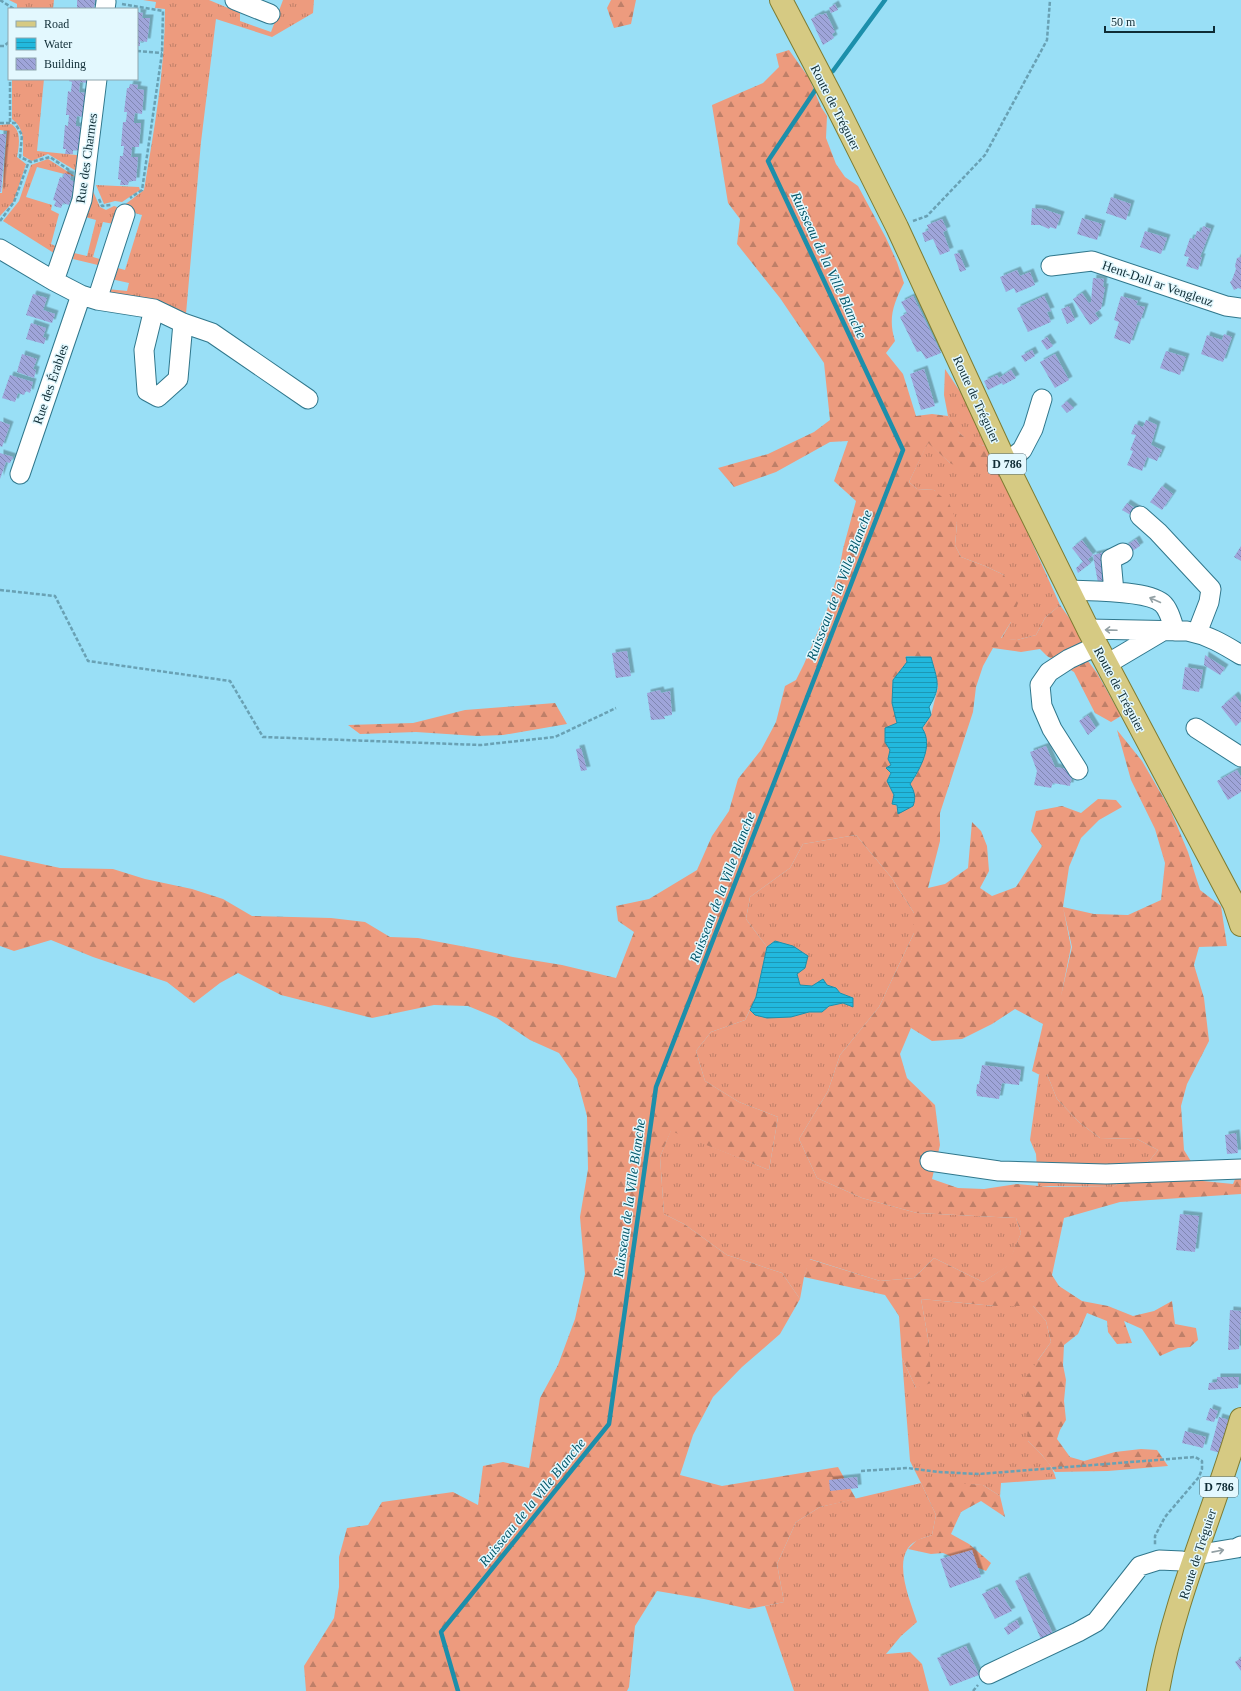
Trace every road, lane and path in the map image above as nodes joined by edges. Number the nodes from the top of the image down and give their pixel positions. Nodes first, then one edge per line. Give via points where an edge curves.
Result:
1 (0, 0) edge
2 (235, 0) edge
3 (780, 0) edge
4 (1050, 0) edge
5 (105, 5) edge
6 (12, 8) edge
7 (134, 8) edge
8 (138, 8) edge
9 (270, 14) dead end
10 (138, 51) edge
11 (162, 53) junction
12 (10, 80) edge
13 (97, 80) edge
14 (10, 122) junction
15 (0, 123) edge
16 (29, 161) junction
17 (84, 180) junction
18 (123, 207) junction
19 (0, 222) edge
20 (897, 227) junction
21 (0, 248) edge
22 (1051, 266) dead end
23 (54, 281) junction
24 (89, 297) junction
25 (1241, 308) edge
26 (154, 309) junction
27 (183, 323) junction
28 (308, 399) dead end
29 (1042, 399) dead end
30 (1006, 463) junction
31 (20, 474) dead end
32 (1140, 516) dead end
33 (1123, 553) dead end
34 (0, 590) edge
35 (1070, 590) junction
36 (1114, 592) junction
37 (1168, 631) junction
38 (1197, 633) junction
39 (1098, 646) junction
40 (1241, 655) edge
41 (616, 708) dead end
42 (1196, 728) dead end
43 (1241, 757) edge
44 (1078, 770) dead end
45 (1238, 908) edge
46 (1241, 925) edge
47 (930, 1161) dead end
48 (1241, 1169) edge
49 (1241, 1419) edge
50 (862, 1471) dead end
51 (1241, 1546) edge
52 (1159, 1560) junction
53 (1194, 1560) junction
54 (989, 1674) dead end
55 (1158, 1691) edge

1 - 6 path
2 - 9 street
3 - 20 main road, Route de Tréguier / D 786 via 834,100
4 - 20 path via 1047,40 984,155 927,216
5 - 7 path
8 - 11 path via 163,11
10 - 11 path
11 - 18 path via 142,190
12 - 14 path
13 - 17 street, Rue des Charmes
14 - 15 path
14 - 16 path via 15,123 22,135 20,157
16 - 17 path via 50,157
16 - 19 path via 14,202
17 - 18 path via 94,189 102,206
17 - 23 street, Rue des Charmes via 82,200
18 - 24 street, Rue des Érables
20 - 30 main road, Route de Tréguier / D 786
21 - 23 street
22 - 25 street, Hent-Dall ar Vengleuz via 1092,261 1226,306
23 - 24 street
24 - 26 street
24 - 31 street, Rue des Érables
26 - 27 street
26 - 27 street via 144,350 147,391 158,397 178,379
27 - 28 street via 212,334
29 - 30 street via 1033,429 1022,450
30 - 35 main road, Route de Tréguier / D 786
32 - 38 street via 1211,589 1209,602
33 - 36 street via 1111,559
34 - 41 path via 55,596 88,661 230,681 263,737 481,744 555,737
35 - 36 street
35 - 39 main road, Route de Tréguier / D 786
37 -> 36 street via 1168,612 1162,603 1149,597
37 - 38 street
37 - 39 street
37 -> 39 street
38 - 40 street via 1218,641
39 - 44 street via 1069,659 1049,672 1040,685 1042,706 1052,729
39 - 45 main road, Route de Tréguier / D 786
42 - 43 street
45 - 46 main road, Route de Tréguier / D 786
47 - 48 street via 999,1171 1106,1174
49 - 53 main road, Route de Tréguier / D 786
50 - 52 path via 908,1468 978,1474 1195,1457 1202,1461 1199,1477 1165,1517 1155,1536
53 -> 51 street
52 - 53 street
52 - 54 street via 1140,1566 1096,1622
53 - 55 main road, Route de Tréguier / D 786 via 1163,1661

